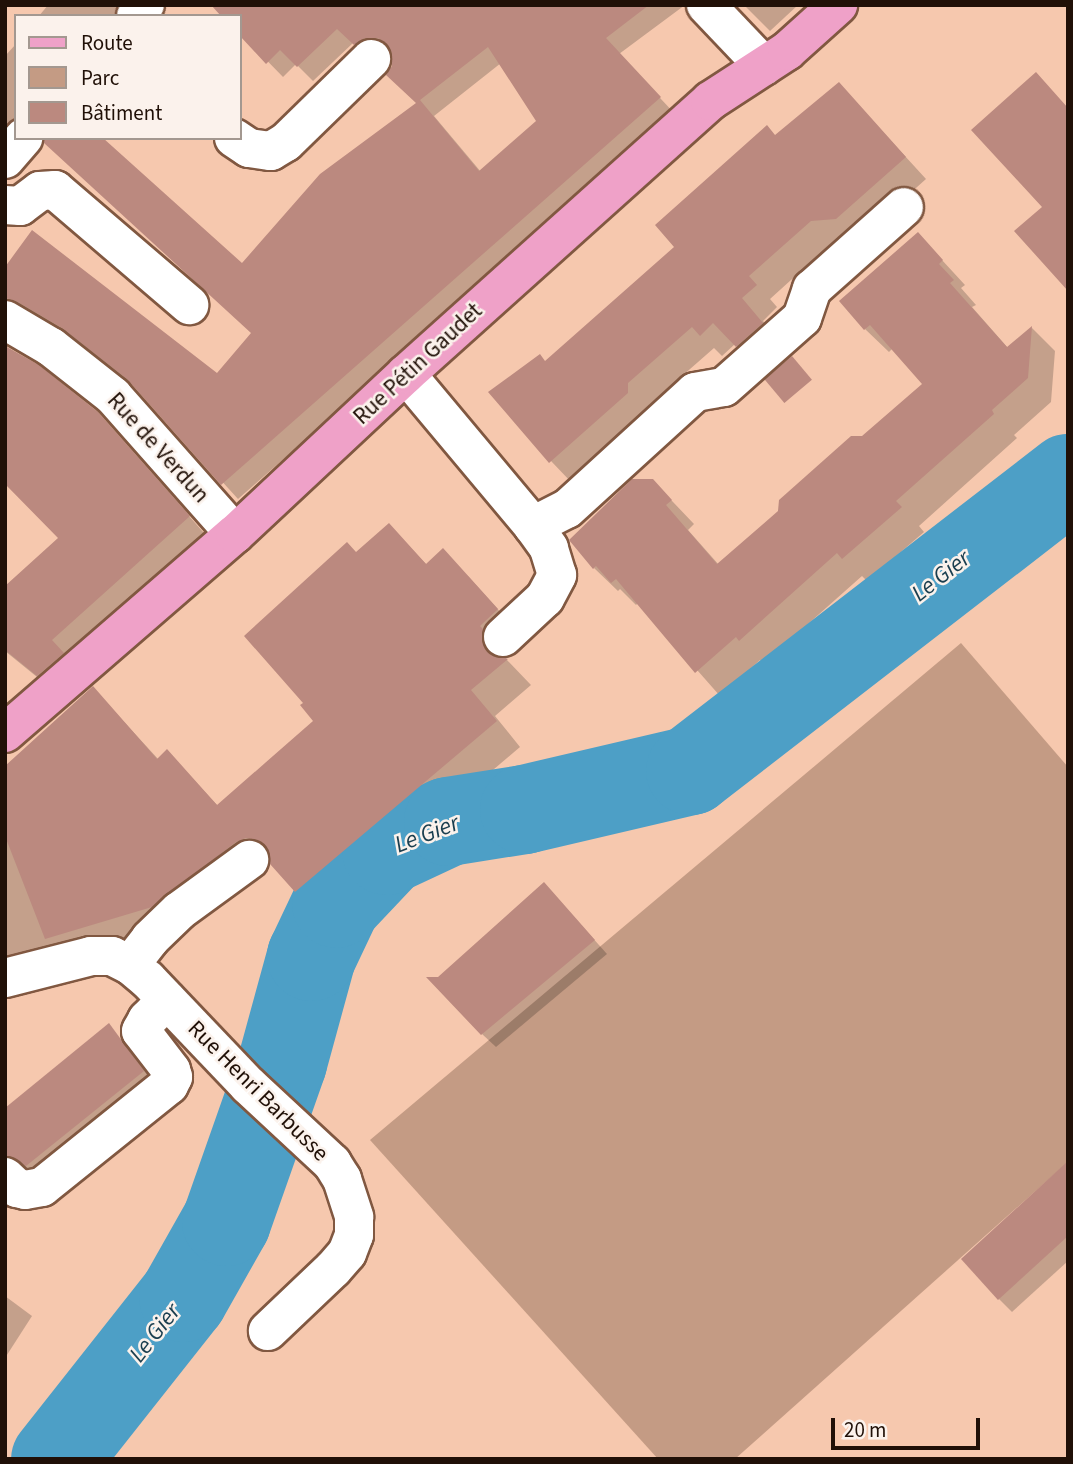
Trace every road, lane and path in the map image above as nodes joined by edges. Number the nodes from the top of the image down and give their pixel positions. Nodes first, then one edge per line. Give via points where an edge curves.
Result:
1 (706, 5) edge
2 (838, 5) edge
3 (371, 59) dead end
4 (764, 66) junction
5 (21, 140) edge
6 (237, 140) edge
7 (5, 159) edge
8 (5, 205) edge
9 (904, 206) dead end
10 (189, 305) dead end
11 (5, 320) edge
12 (406, 374) junction
13 (533, 526) junction
14 (236, 534) junction
15 (503, 637) dead end
16 (5, 733) edge
17 (249, 860) dead end
18 (130, 965) junction
19 (5, 978) edge
20 (167, 1000) junction
21 (5, 1177) edge
22 (268, 1331) dead end

1 - 4 street
2 - 4 main road, Rue Pétin Gaudet
3 - 6 street via 286,142 271,151 249,148
4 - 12 main road, Rue Pétin Gaudet via 710,101
5 - 7 street
8 - 10 street via 20,206 40,191 55,190
9 - 13 street via 812,289 802,317 724,387 695,392 566,509
11 - 14 street, Rue de Verdun via 51,347 113,396
12 - 13 street
12 - 14 main road, Rue Pétin Gaudet
13 - 15 street via 549,548 557,575 545,598
14 - 16 main road, Rue Pétin Gaudet
17 - 18 street via 179,911
18 - 19 street, Rue Henri Barbusse via 112,956 91,956
18 - 20 street, Rue Henri Barbusse
20 - 21 street via 141,1031 171,1070 170,1085 42,1187 33,1191 16,1188
20 - 22 street, Rue Henri Barbusse via 248,1086 318,1149 342,1179 354,1217 354,1235 347,1252

